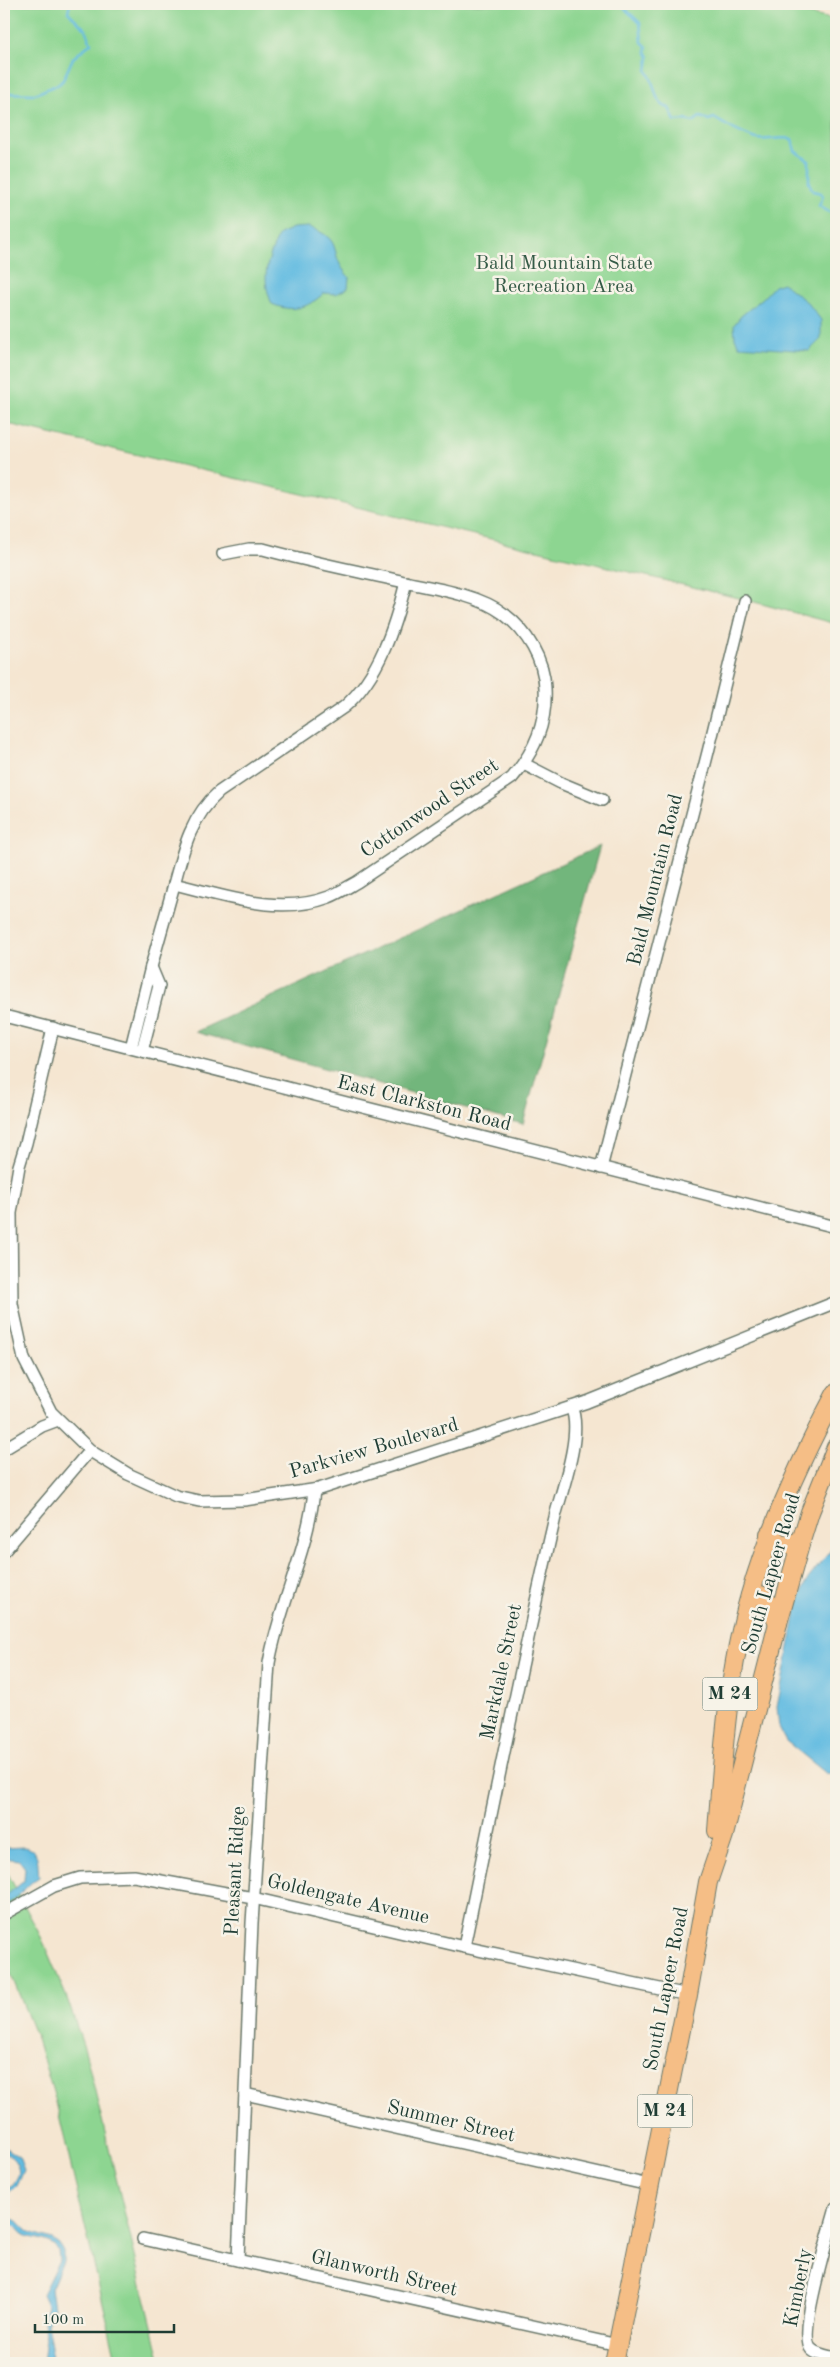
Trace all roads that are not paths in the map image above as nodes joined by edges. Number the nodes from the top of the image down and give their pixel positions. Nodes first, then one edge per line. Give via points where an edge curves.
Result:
1 (223, 554) dead end
2 (406, 582) junction
3 (745, 601) dead end
4 (524, 764) junction
5 (602, 800) dead end
6 (174, 884) junction
7 (4, 1016) edge
8 (52, 1028) junction
9 (137, 1050) junction
10 (601, 1168) junction
11 (836, 1227) edge
12 (836, 1302) edge
13 (836, 1393) edge
14 (571, 1407) junction
15 (58, 1420) junction
16 (836, 1447) edge
17 (4, 1449) edge
18 (90, 1450) junction
19 (314, 1490) junction
20 (769, 1534) junction
21 (801, 1542) junction
22 (4, 1551) edge
23 (750, 1596) junction
24 (778, 1624) junction
25 (715, 1859) junction
26 (253, 1898) junction
27 (4, 1914) edge
28 (464, 1947) junction
29 (688, 1995) junction
30 (245, 2094) junction
31 (649, 2185) junction
32 (836, 2208) edge
33 (143, 2239) dead end
34 (238, 2260) junction
35 (618, 2345) junction
36 (836, 2358) edge
37 (614, 2363) edge

1 - 2 street, Cottonwood Street via 249,548 263,549
2 - 4 street, Cottonwood Street via 461,595 504,613 537,653 545,679 546,708 541,731
2 - 6 street via 398,614 379,660 360,693 209,801 196,817 182,850
3 - 10 street, Bald Mountain Road
4 - 5 street
4 - 6 street, Cottonwood Street via 512,778 477,803 357,882 330,896 279,906
6 - 9 street via 152,967 159,986
7 - 8 street, East Clarkston Road
8 - 9 street, East Clarkston Road
8 - 15 street, Parkview Boulevard via 18,1166 10,1226 15,1323 24,1359
9 - 10 street, East Clarkston Road
10 - 11 street, East Clarkston Road
12 - 14 street, Parkview Boulevard
13 - 20 main road, South Lapeer Road / M 24
14 - 19 street, Parkview Boulevard
14 - 28 street, Markdale Street via 576,1428 534,1605
15 - 17 street
15 - 18 street, Parkview Boulevard
16 - 21 main road, South Lapeer Road / M 24
18 - 19 street, Parkview Boulevard via 153,1486 199,1502 244,1500
18 - 22 street
19 - 26 street, Pleasant Ridge via 310,1518 268,1663
20 - 21 main road via 783,1546
20 - 23 main road, South Lapeer Road / M 24
21 - 24 main road, South Lapeer Road / M 24
23 - 24 main road via 761,1595 769,1603
23 - 25 main road, South Lapeer Road / M 24 via 728,1713
24 - 25 main road, South Lapeer Road / M 24
25 - 29 main road, South Lapeer Road / M 24
26 - 27 street, Goldengate Avenue via 134,1876 80,1878 54,1886
26 - 28 street, Goldengate Avenue
26 - 30 street, Pleasant Ridge
28 - 29 street, Goldengate Avenue
29 - 31 main road, South Lapeer Road / M 24
30 - 31 street, Summer Street
30 - 34 street, Pleasant Ridge
31 - 35 main road, South Lapeer Road / M 24
32 - 36 street, Kimberly via 814,2287 807,2342 811,2350
33 - 34 street, Glanworth Street
34 - 35 street, Glanworth Street
35 - 37 main road, South Lapeer Road / M 24

